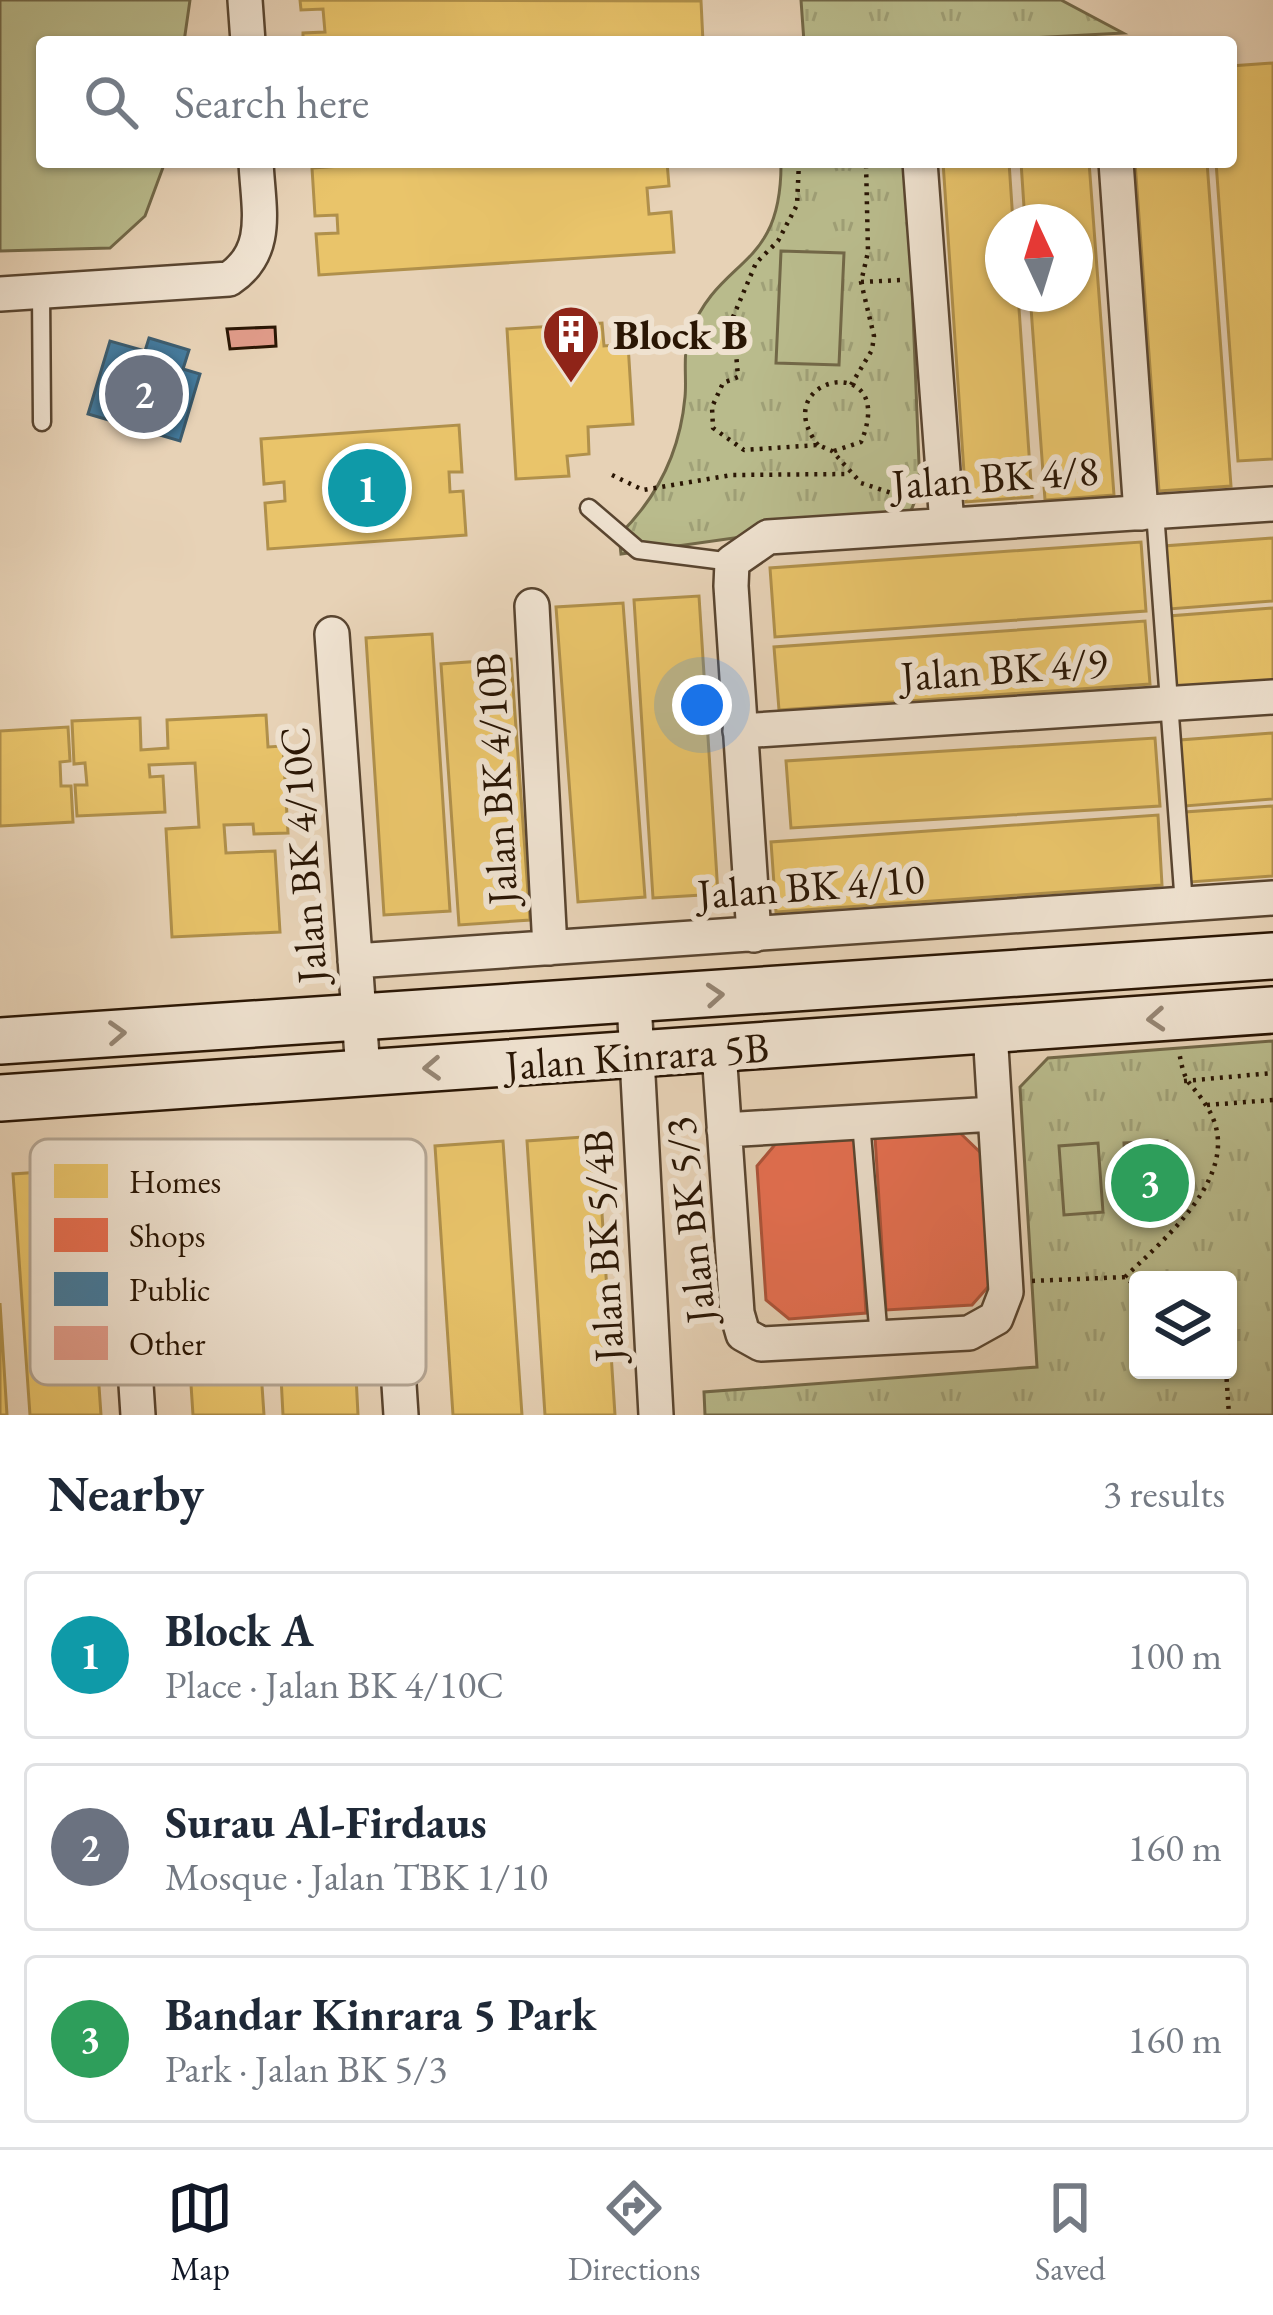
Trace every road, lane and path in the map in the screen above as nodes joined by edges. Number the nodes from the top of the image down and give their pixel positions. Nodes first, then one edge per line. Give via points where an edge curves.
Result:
1 (245, 0) edge
2 (248, 36) edge
3 (256, 168) edge
4 (799, 168) edge
5 (866, 168) edge
6 (920, 168) edge
7 (1117, 168) edge
8 (908, 280) dead end
9 (861, 282) junction
10 (41, 292) junction
11 (0, 294) edge
12 (851, 385) junction
13 (42, 422) dead end
14 (818, 445) junction
15 (832, 452) junction
16 (848, 474) junction
17 (612, 475) dead end
18 (1273, 504) edge
19 (589, 508) dead end
20 (1148, 512) junction
21 (944, 525) junction
22 (732, 562) junction
23 (532, 606) dead end
24 (332, 634) dead end
25 (1273, 697) edge
26 (1169, 704) junction
27 (740, 731) junction
28 (1273, 898) edge
29 (1184, 905) junction
30 (754, 935) junction
31 (550, 948) junction
32 (1273, 956) edge
33 (356, 961) junction
34 (634, 1001) junction
35 (1273, 1010) edge
36 (359, 1019) junction
37 (990, 1031) junction
38 (0, 1041) edge
39 (1178, 1048) dead end
40 (719, 1052) junction
41 (638, 1058) junction
42 (363, 1071) junction
43 (1273, 1073) edge
44 (1184, 1081) junction
45 (0, 1098) edge
46 (1273, 1100) edge
47 (1207, 1105) junction
48 (994, 1114) junction
49 (860, 1122) junction
50 (724, 1130) junction
51 (1125, 1277) junction
52 (1129, 1280) edge
53 (1032, 1281) dead end
54 (879, 1339) junction
55 (1227, 1379) edge
56 (136, 1385) edge
57 (399, 1385) edge
58 (138, 1415) edge
59 (401, 1415) edge
60 (656, 1415) edge
61 (1229, 1415) edge

1 - 2 street
3 - 10 street via 260,243 250,265 229,278
4 - 14 path via 797,205 756,263 733,317 738,377 723,383 713,428 744,451
5 - 9 path
6 - 21 street
7 - 20 street
8 - 9 path
9 - 12 path via 874,336
10 - 11 street
10 - 13 lane
12 - 14 path via 831,380 807,403 805,422
12 - 15 path via 866,396 867,428 861,442
14 - 15 path
15 - 16 path
16 - 17 path via 732,476 643,490
16 - 21 path
18 - 20 street, Jalan BK 4/8
19 - 22 lane via 638,550
20 - 21 street, Jalan BK 4/8
20 - 26 lane
21 - 22 street, Jalan BK 4/8 via 769,537
22 - 27 street
23 - 31 street, Jalan BK 4/10B
24 - 33 street, Jalan BK 4/10C
25 - 26 street, Jalan BK 4/9
26 - 27 street, Jalan BK 4/9
26 - 29 lane
27 - 30 street
28 - 29 street, Jalan BK 4/10
29 - 30 street, Jalan BK 4/10
30 - 31 street, Jalan BK 4/10
31 - 33 street, Jalan BK 4/10
34 -> 32 street, Jalan Kinrara 5B
33 - 36 street, Jalan BK 4/10C
34 - 36 street, Jalan Kinrara 5B
34 - 41 street, Jalan BK 5/4B
35 -> 37 street, Jalan Kinrara 5B
38 -> 36 street, Jalan Kinrara 5B
36 - 42 street, Jalan BK 4/10C
37 - 40 street, Jalan Kinrara 5B
37 - 48 street, Jalan BK 5/3
39 - 44 path
40 - 41 street, Jalan Kinrara 5B
40 - 50 street, Jalan BK 5/3
41 -> 42 street, Jalan Kinrara 5B
41 - 60 street, Jalan BK 5/4B
42 - 45 street, Jalan Kinrara 5B
43 - 44 path
44 - 47 path
46 - 47 path
47 - 51 path via 1212,1177 1197,1205
48 - 49 street
48 - 54 street, Jalan BK 5/3 via 1003,1306 969,1333
49 - 50 street
49 - 54 lane
50 - 54 street, Jalan BK 5/3 via 742,1334 761,1344
51 - 52 path
51 - 53 path
55 - 61 path
56 - 58 street
57 - 59 street

